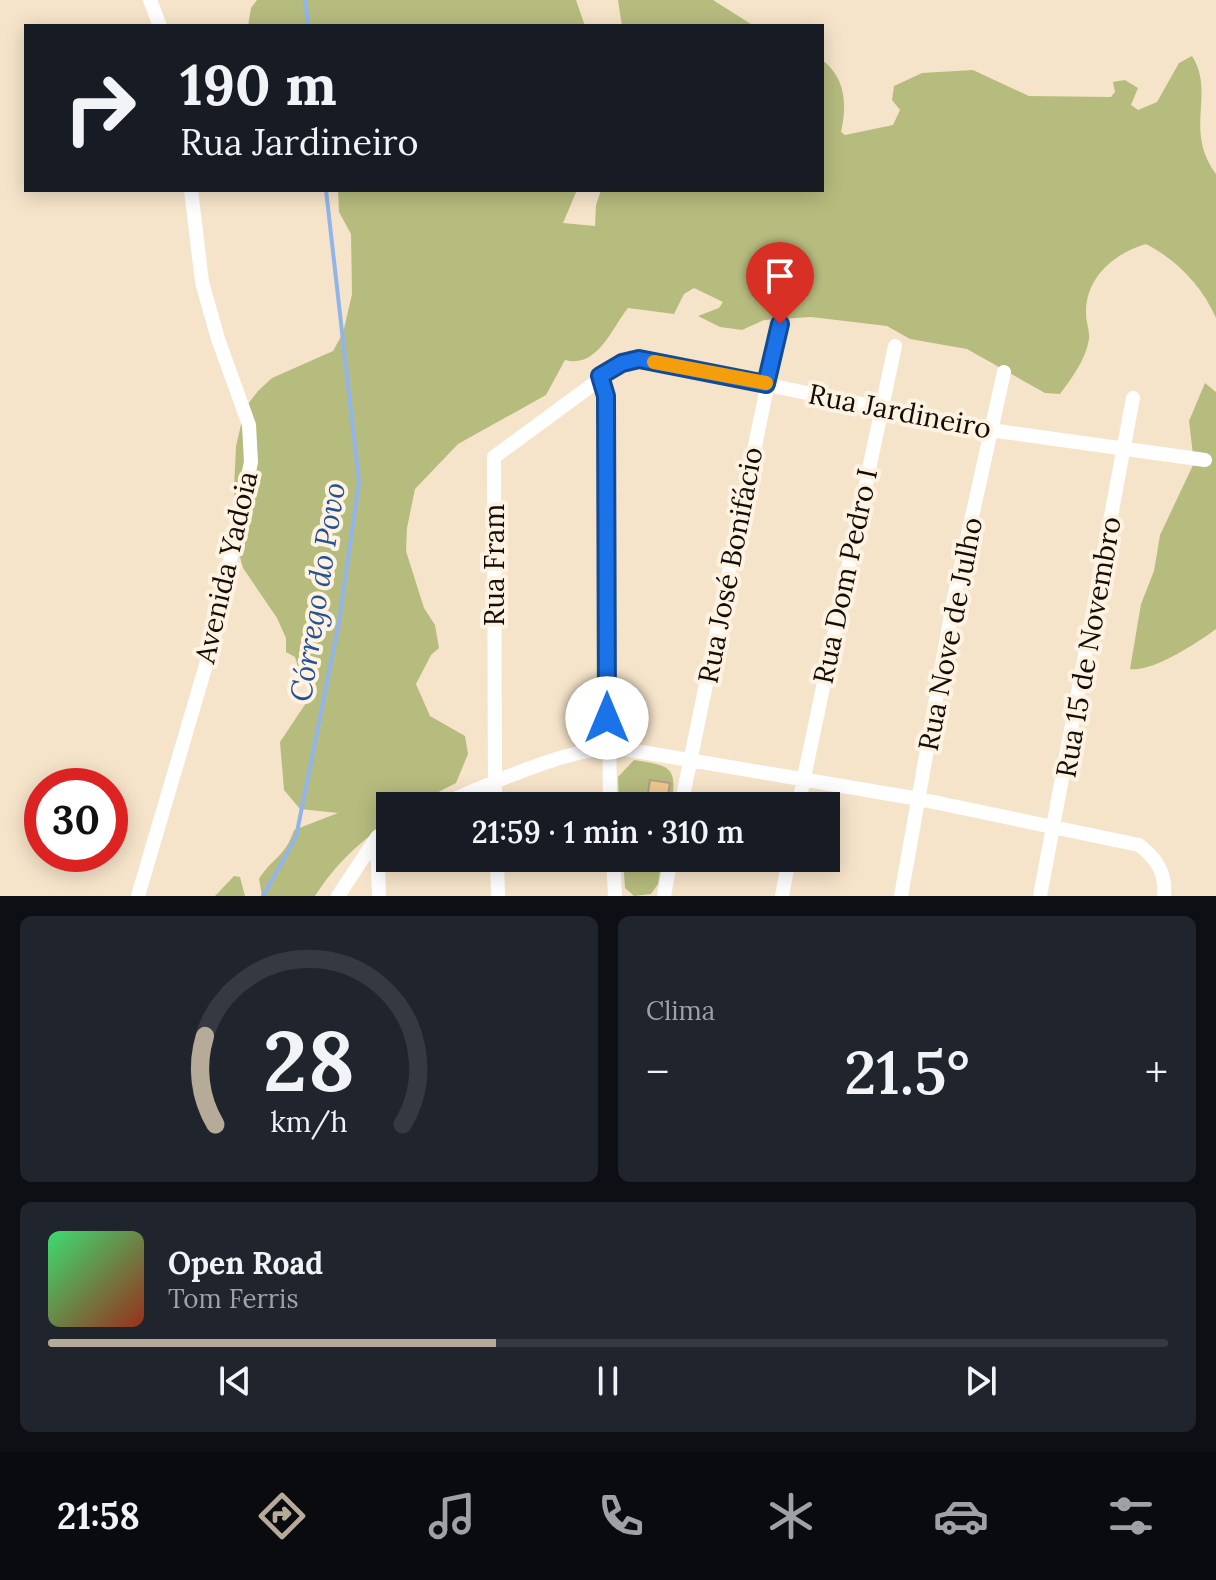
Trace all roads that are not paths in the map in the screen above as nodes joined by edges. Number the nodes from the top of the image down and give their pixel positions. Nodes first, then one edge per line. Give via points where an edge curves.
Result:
1 (150, 0) edge
2 (159, 24) edge
3 (191, 192) edge
4 (780, 324) dead end
5 (895, 346) dead end
6 (1004, 372) dead end
7 (600, 376) junction
8 (766, 384) junction
9 (1133, 398) dead end
10 (881, 405) junction
11 (990, 430) junction
12 (1123, 449) junction
13 (1205, 460) dead end
14 (607, 748) junction
15 (690, 760) junction
16 (802, 778) junction
17 (494, 782) junction
18 (471, 792) edge
19 (494, 792) edge
20 (609, 792) edge
21 (684, 792) edge
22 (800, 792) edge
23 (919, 799) junction
24 (1056, 826) junction
25 (376, 839) edge
26 (378, 872) edge
27 (497, 872) edge
28 (614, 872) edge
29 (668, 872) edge
30 (786, 872) edge
31 (138, 896) edge
32 (338, 896) edge
33 (379, 896) edge
34 (498, 896) edge
35 (615, 896) edge
36 (664, 896) edge
37 (782, 896) edge
38 (901, 896) edge
39 (1040, 896) edge
40 (1164, 896) edge

1 - 2 street
3 - 31 street, Avenida Yadoia via 202,282 249,425 251,462 213,641
4 - 8 street, Rua José Bonifácio
5 - 10 street, Rua Dom Pedro I
6 - 11 street, Rua Nove de Julho
7 - 8 street, Rua Jardineiro via 639,359
7 - 14 street via 606,396
7 - 17 street, Rua Fram via 494,457
8 - 10 street, Rua Jardineiro
8 - 15 street, Rua José Bonifácio
9 - 12 street, Rua 15 de Novembro
10 - 11 street, Rua Jardineiro
10 - 16 street, Rua Dom Pedro I
11 - 12 street, Rua Jardineiro
11 - 23 street, Rua Nove de Julho
12 - 13 street, Rua Jardineiro
12 - 24 street, Rua 15 de Novembro
14 - 15 street
14 - 17 street
14 - 20 street
15 - 16 street
15 - 21 street, Rua José Bonifácio
16 - 22 street, Rua Dom Pedro I
16 - 23 street
17 - 18 street
17 - 19 street, Rua Fram
23 - 24 street
23 - 38 street, Rua Nove de Julho
24 - 39 street, Rua 15 de Novembro
24 - 40 street via 1139,845 1155,858 1165,882
25 - 32 street
26 - 33 street
27 - 34 street
28 - 35 street
29 - 36 street
30 - 37 street

